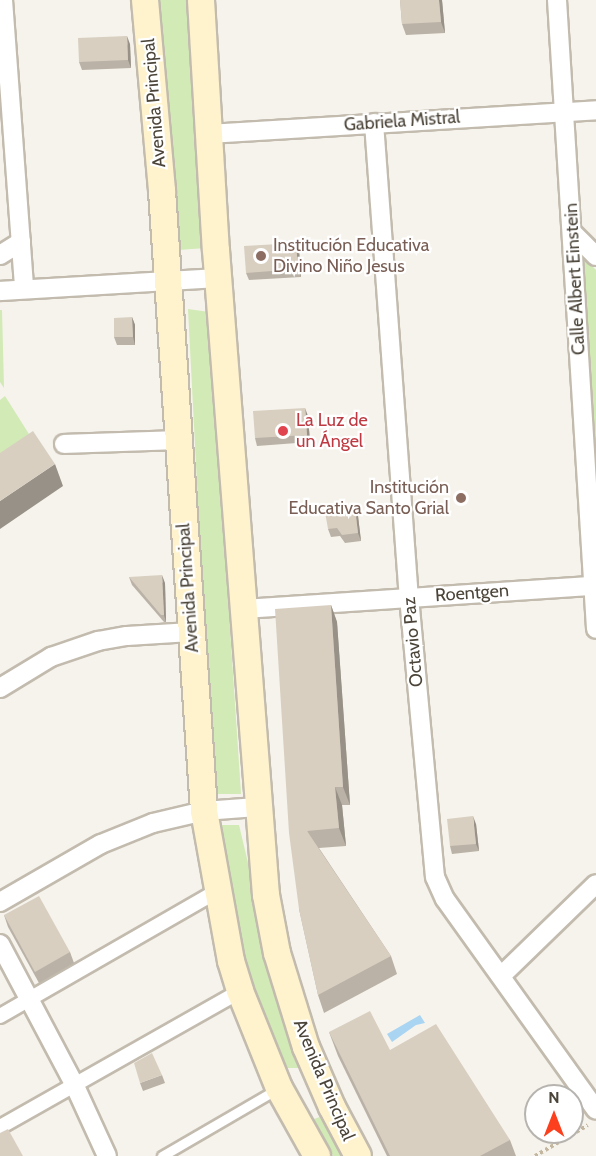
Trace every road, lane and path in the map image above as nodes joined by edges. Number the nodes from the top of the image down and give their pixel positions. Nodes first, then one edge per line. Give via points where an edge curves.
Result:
1 (3, 0) edge
2 (145, 0) edge
3 (201, 0) edge
4 (557, 0) edge
5 (5, 92) edge
6 (596, 110) edge
7 (563, 111) junction
8 (374, 123) junction
9 (209, 134) junction
10 (572, 232) junction
11 (21, 242) junction
12 (0, 255) edge
13 (596, 256) edge
14 (218, 278) junction
15 (168, 282) junction
16 (24, 288) junction
17 (0, 291) edge
18 (178, 440) junction
19 (64, 444) dead end
20 (592, 586) junction
21 (409, 597) junction
22 (245, 609) junction
23 (596, 629) edge
24 (191, 632) junction
25 (0, 688) edge
26 (257, 807) junction
27 (204, 811) junction
28 (596, 884) edge
29 (219, 890) junction
30 (0, 902) edge
31 (0, 944) edge
32 (501, 976) junction
33 (240, 991) junction
34 (30, 998) junction
35 (0, 1016) edge
36 (321, 1081) junction
37 (74, 1084) junction
38 (282, 1093) junction
39 (596, 1110) edge
40 (596, 1120) edge
41 (0, 1127) edge
42 (107, 1156) edge
43 (162, 1156) edge
44 (317, 1156) edge
45 (358, 1156) edge
46 (535, 1156) edge

1 - 5 street
2 - 15 main road, Avenida Principal
3 - 9 main road, Avenida Principal
4 - 7 street, Calle Albert Einstein
5 - 11 street
6 - 7 street, Gabriela Mistral
7 - 8 street, Gabriela Mistral
7 - 10 street, Calle Albert Einstein
8 - 9 street, Gabriela Mistral
8 - 21 street, Octavio Paz
9 - 14 main road, Avenida Principal
10 - 13 street
10 - 20 street, Calle Albert Einstein
11 - 12 street
11 - 16 street
14 - 15 street
14 - 22 main road, Avenida Principal
15 - 16 street
15 - 18 main road, Avenida Principal
16 - 17 street
18 - 19 street
18 - 24 main road, Avenida Principal
20 - 21 street, Roentgen
20 - 23 street, Calle Albert Einstein
21 - 22 street, Roentgen
21 - 32 street, Octavio Paz via 435,877 445,899
22 - 26 main road, Avenida Principal
24 - 25 street via 98,641 51,657
24 - 27 main road, Avenida Principal
26 - 27 street
26 - 36 main road, Avenida Principal via 266,896 277,953 306,1047
27 - 29 main road, Avenida Principal
27 - 30 street via 153,823 101,844
28 - 32 street
29 - 33 main road, Avenida Principal
29 - 34 street
31 - 34 street
32 - 39 street, Octavio Paz
33 - 37 street
33 - 38 main road, Avenida Principal
34 - 35 street
34 - 37 street
36 - 38 main road
36 - 45 main road, Avenida Principal
37 - 41 street
37 - 42 street
38 - 43 lane
38 - 44 main road, Avenida Principal
40 - 46 path

